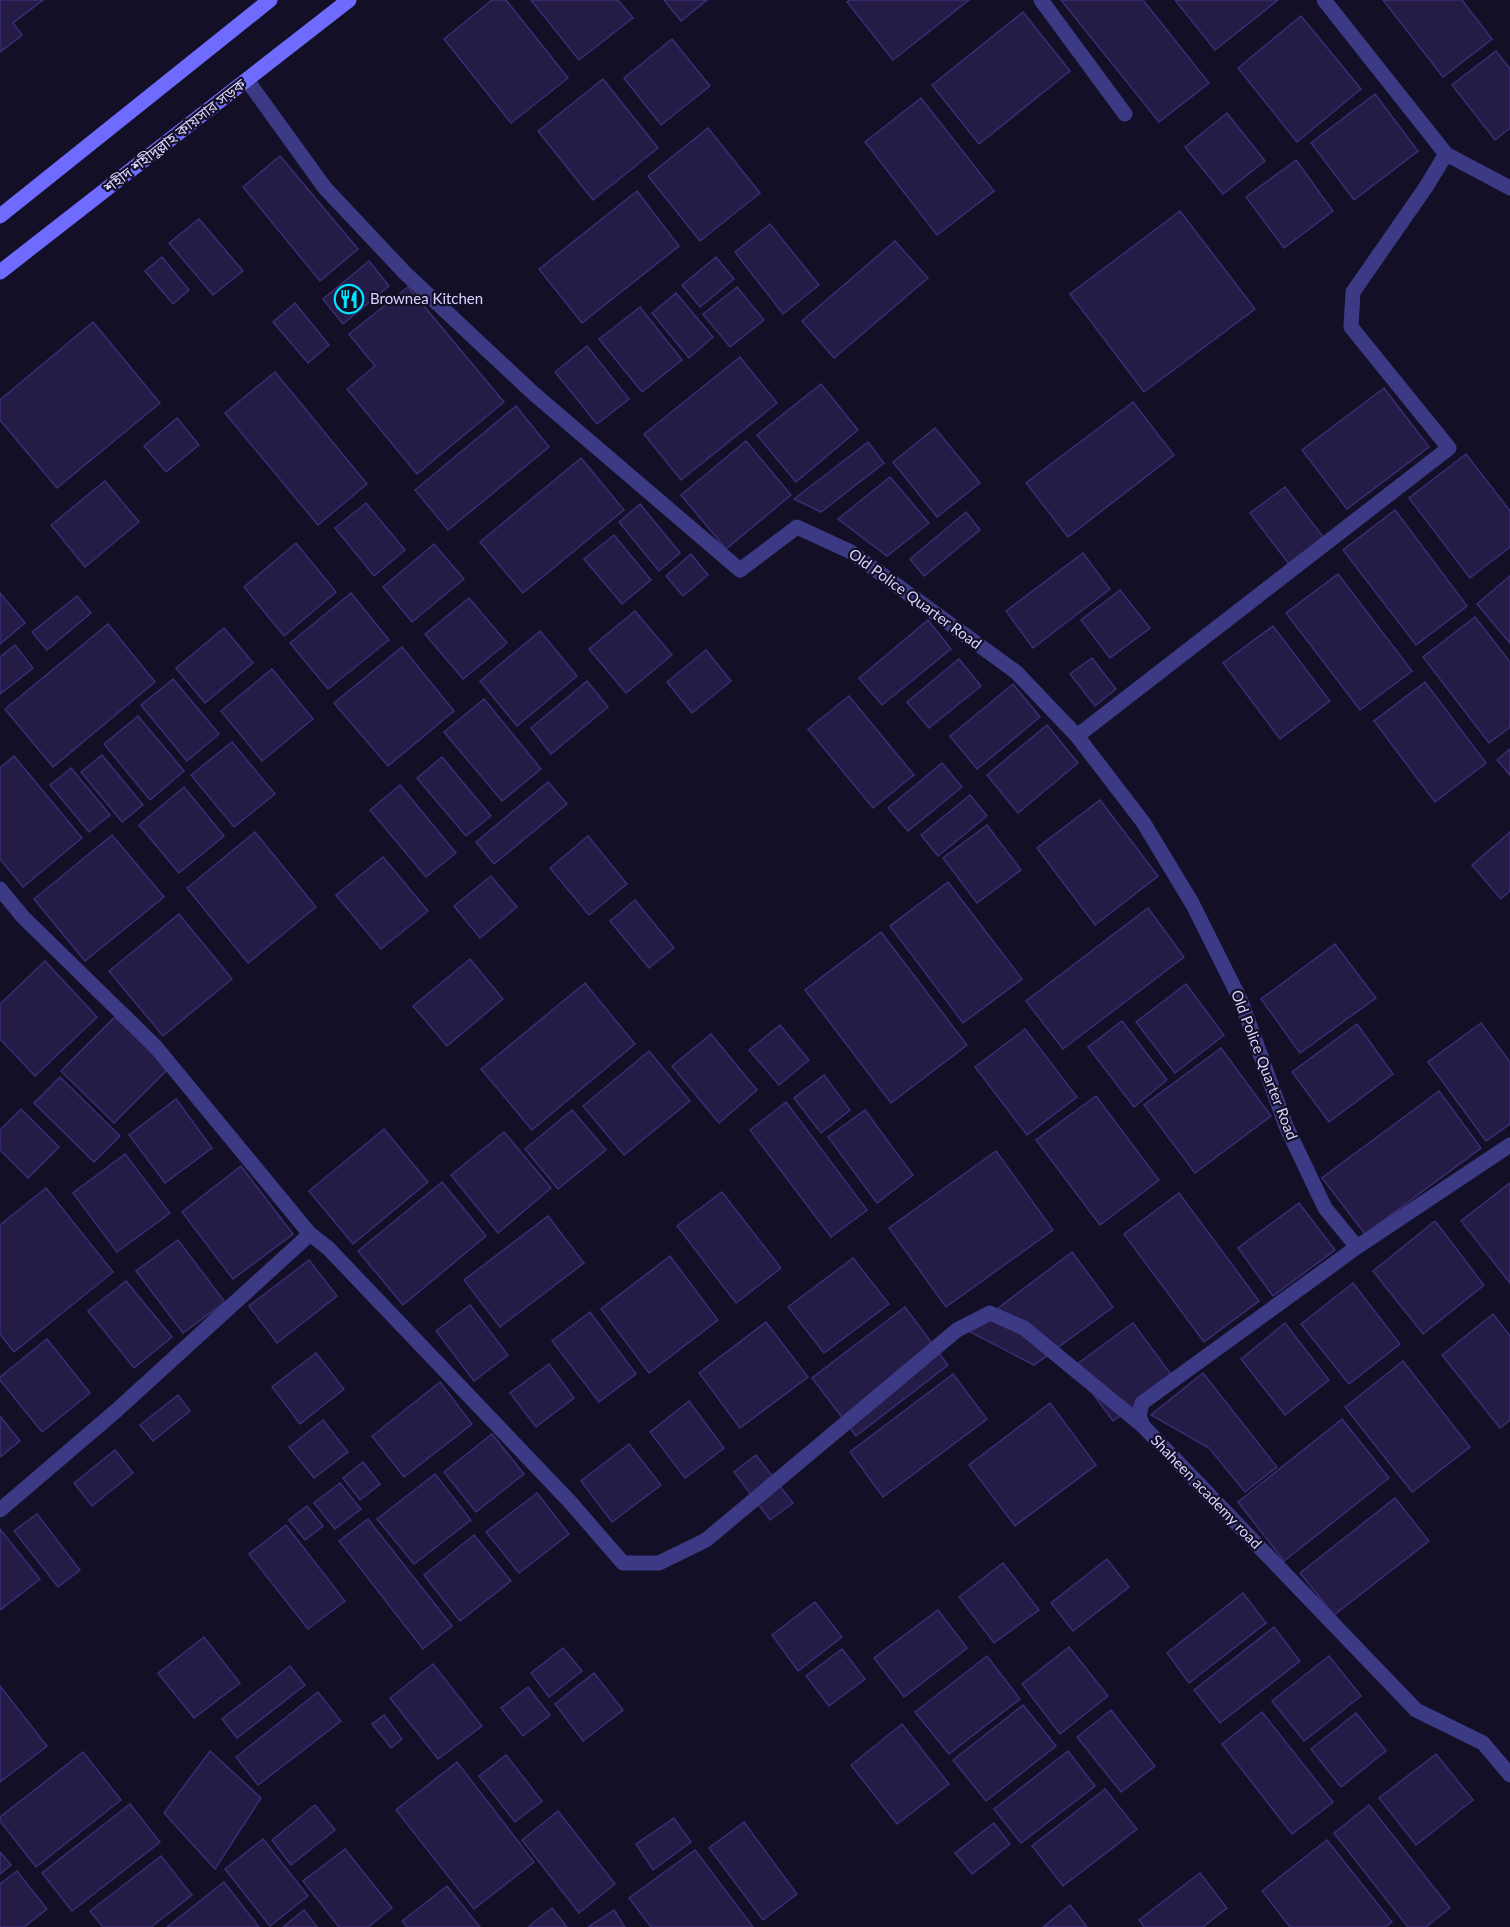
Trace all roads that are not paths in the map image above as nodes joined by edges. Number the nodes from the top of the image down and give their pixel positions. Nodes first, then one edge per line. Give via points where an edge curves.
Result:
1 (270, 0) edge
2 (350, 0) edge
3 (1041, 0) edge
4 (1324, 0) edge
5 (247, 80) junction
6 (1125, 114) dead end
7 (1446, 153) junction
8 (1510, 188) edge
9 (0, 216) edge
10 (0, 272) edge
11 (1077, 736) junction
12 (0, 889) edge
13 (1510, 1146) edge
14 (310, 1234) junction
15 (1357, 1247) junction
16 (1143, 1426) junction
17 (0, 1510) edge
18 (1510, 1775) edge

1 - 9 main road
2 - 5 main road, শহীদ শহীদুল্লাহ কায়সার সড়ক
3 - 6 street
4 - 7 street
5 - 10 main road, শহীদ শহীদুল্লাহ কায়সার সড়ক
5 - 11 street, Old Police Quarter Road via 325,188 405,273 533,393 740,570 797,527 851,552 1016,672
7 - 8 street
7 - 11 street via 1353,292 1351,327 1449,448
11 - 15 street, Old Police Quarter Road via 1143,822 1192,903 1241,1001 1286,1126 1324,1208
12 - 14 street via 155,1046
13 - 15 street, Shaheen academy road
14 - 16 street via 385,1307 623,1563 659,1563 706,1540 957,1330 990,1313 1024,1328
14 - 17 street via 117,1410
15 - 16 street, Shaheen academy road via 1142,1403 1139,1416
16 - 18 street, Shaheen academy road via 1416,1710 1483,1743

